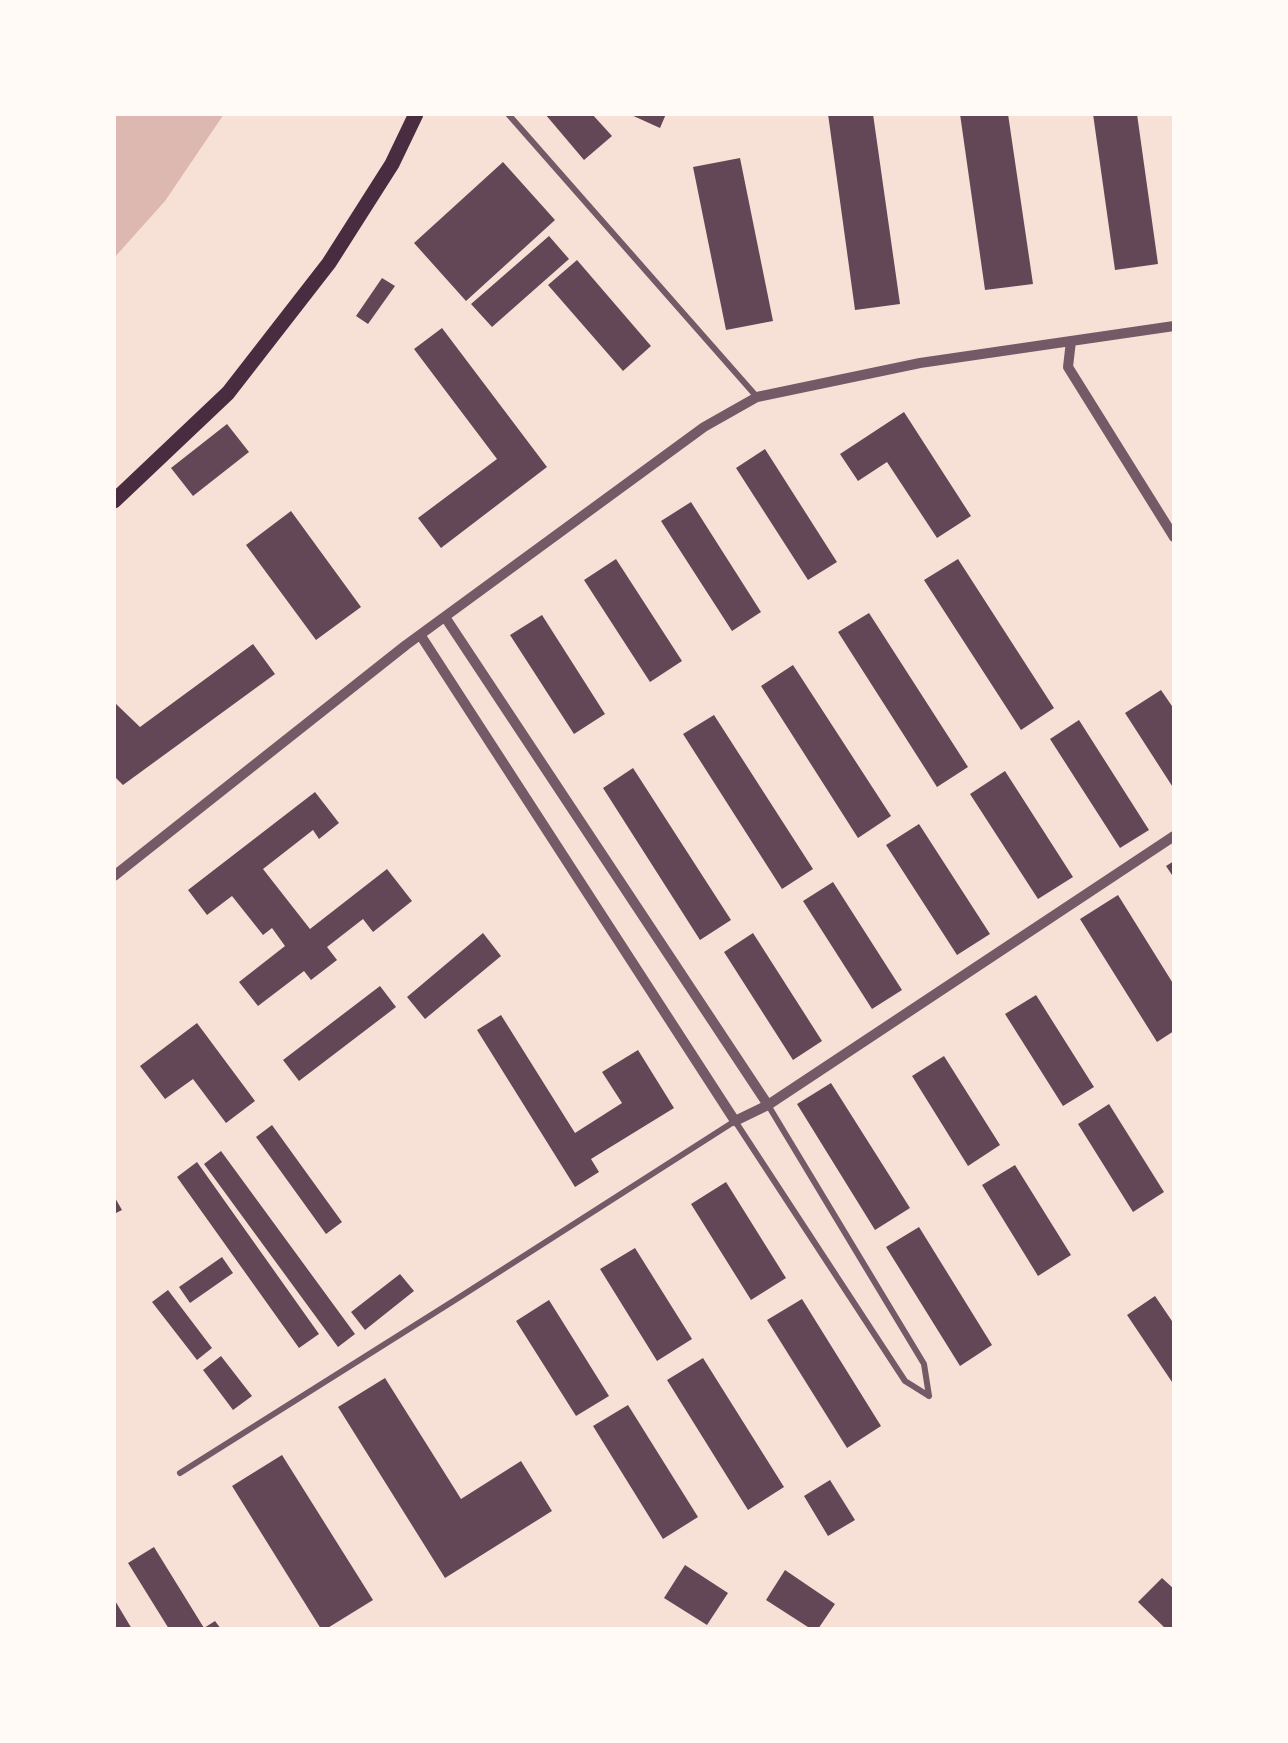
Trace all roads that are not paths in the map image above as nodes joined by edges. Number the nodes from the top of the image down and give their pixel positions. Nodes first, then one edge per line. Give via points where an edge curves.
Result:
1 (416, 114) edge
2 (508, 114) edge
3 (1174, 327) edge
4 (1071, 341) junction
5 (757, 397) junction
6 (114, 501) edge
7 (1174, 537) edge
8 (445, 617) junction
9 (421, 636) junction
10 (1174, 836) edge
11 (114, 876) edge
12 (768, 1105) junction
13 (735, 1121) junction
14 (180, 1473) dead end

1 - 6 main road via 392,164 329,263 228,393
2 - 5 street
3 - 4 street
4 - 5 street via 920,363
4 - 7 street via 1068,367
5 - 8 street via 704,427
8 - 9 street
8 - 12 street
9 - 11 street
9 - 13 street
10 - 12 street
12 - 13 street
12 - 13 street via 924,1364 929,1396 905,1381
13 - 14 street

